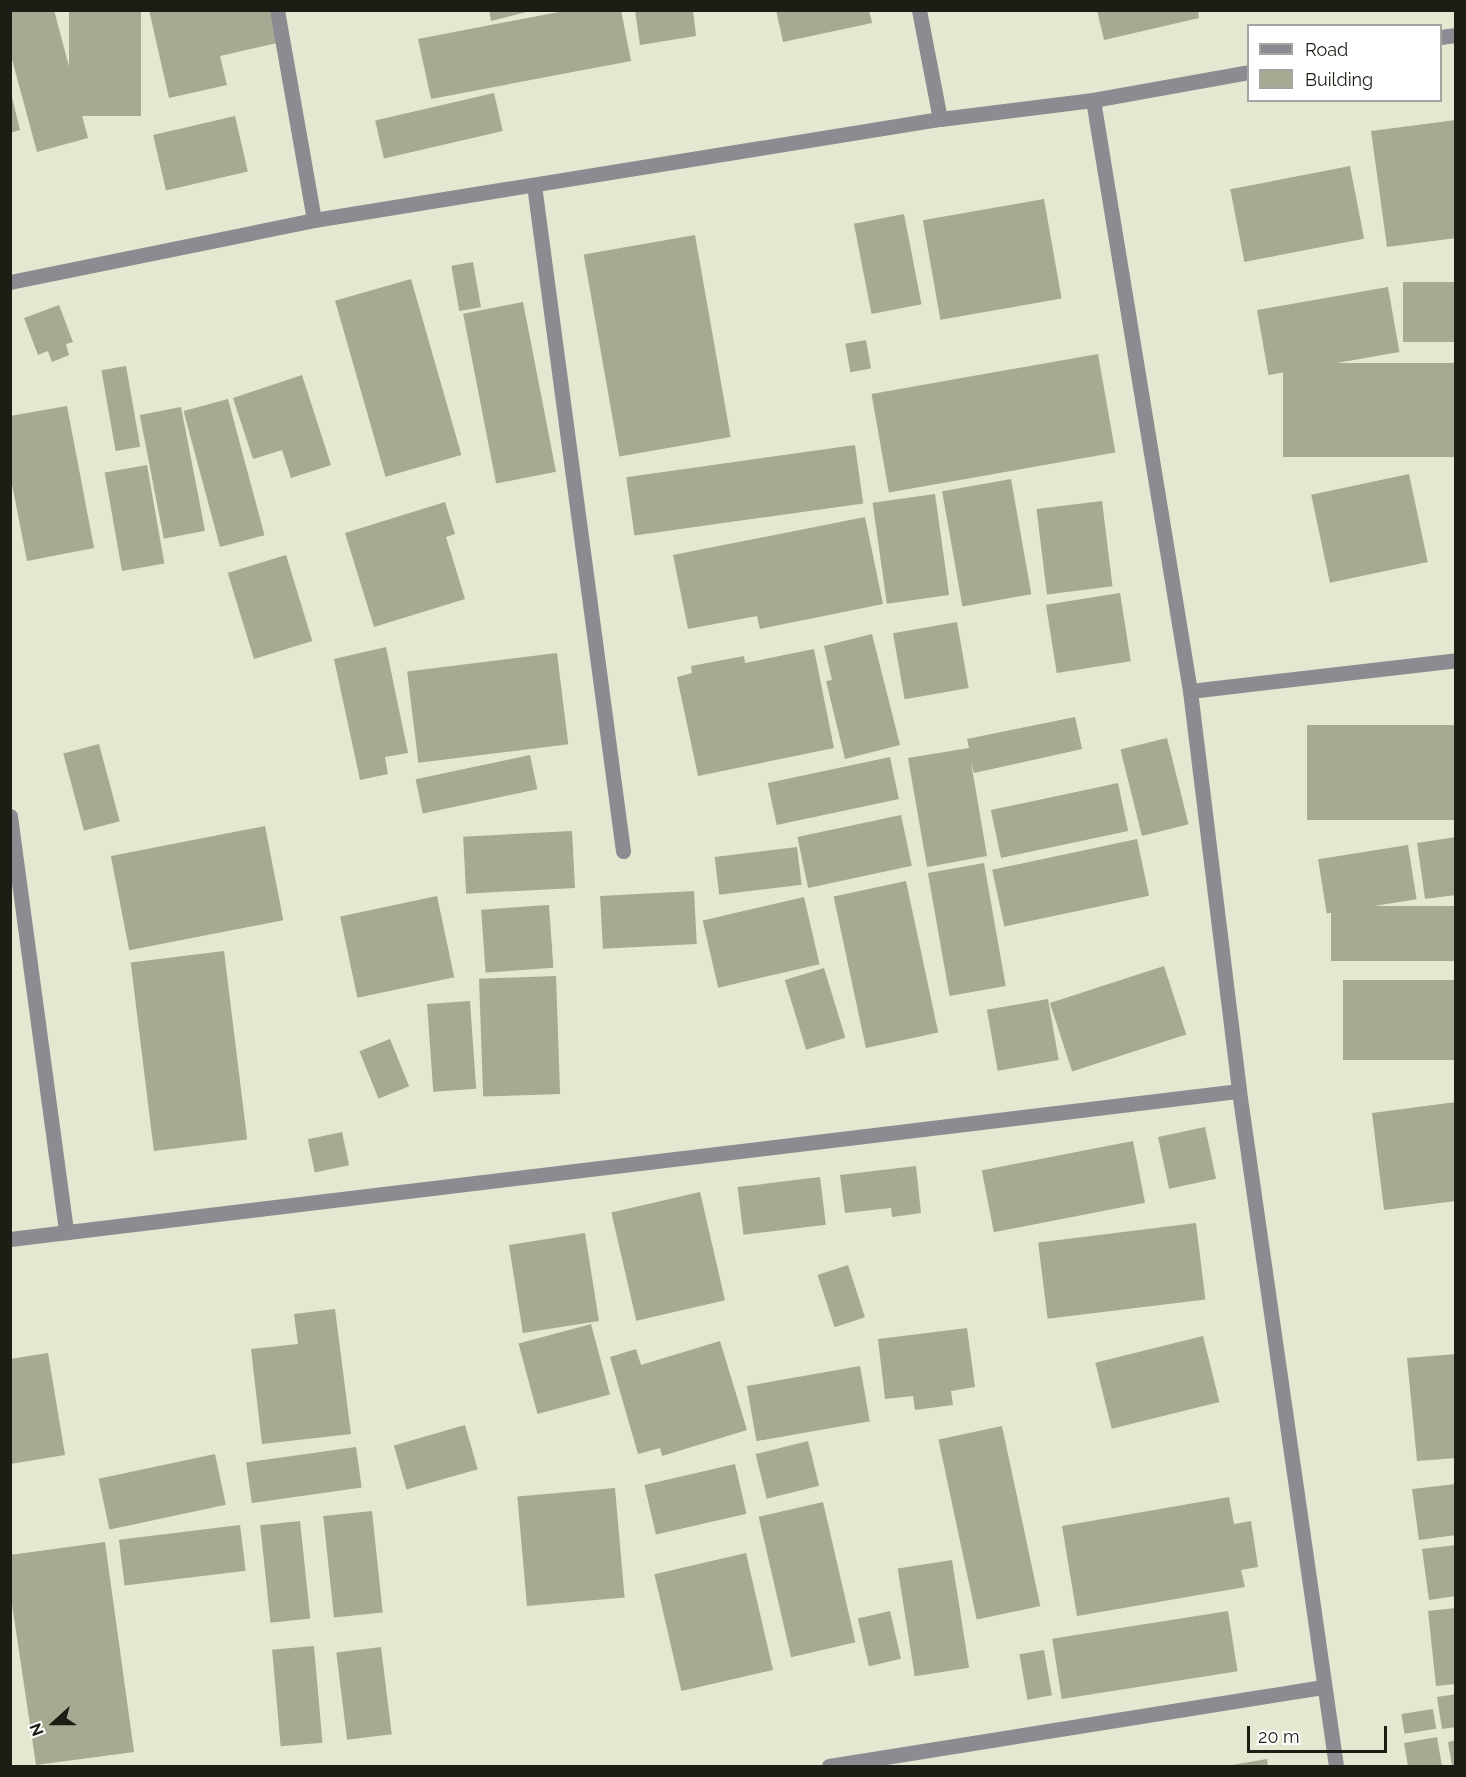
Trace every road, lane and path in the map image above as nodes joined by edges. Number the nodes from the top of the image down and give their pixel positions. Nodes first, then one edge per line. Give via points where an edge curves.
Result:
1 (277, 10) edge
2 (919, 10) edge
3 (1247, 72) edge
4 (1093, 100) junction
5 (940, 119) junction
6 (534, 185) junction
7 (314, 220) junction
8 (10, 282) edge
9 (1455, 660) edge
10 (1190, 691) junction
11 (10, 816) edge
12 (623, 851) dead end
13 (1239, 1091) junction
14 (66, 1232) junction
15 (10, 1239) edge
16 (1323, 1687) junction
17 (829, 1767) edge
18 (1336, 1767) edge

1 - 7 street
2 - 5 street
3 - 4 street
4 - 5 street
4 - 10 street
5 - 6 street
6 - 7 street
6 - 12 street
7 - 8 street
9 - 10 street
10 - 13 street
11 - 14 street
13 - 14 street via 483,1185
13 - 16 street
14 - 15 street
16 - 17 street
16 - 18 street

